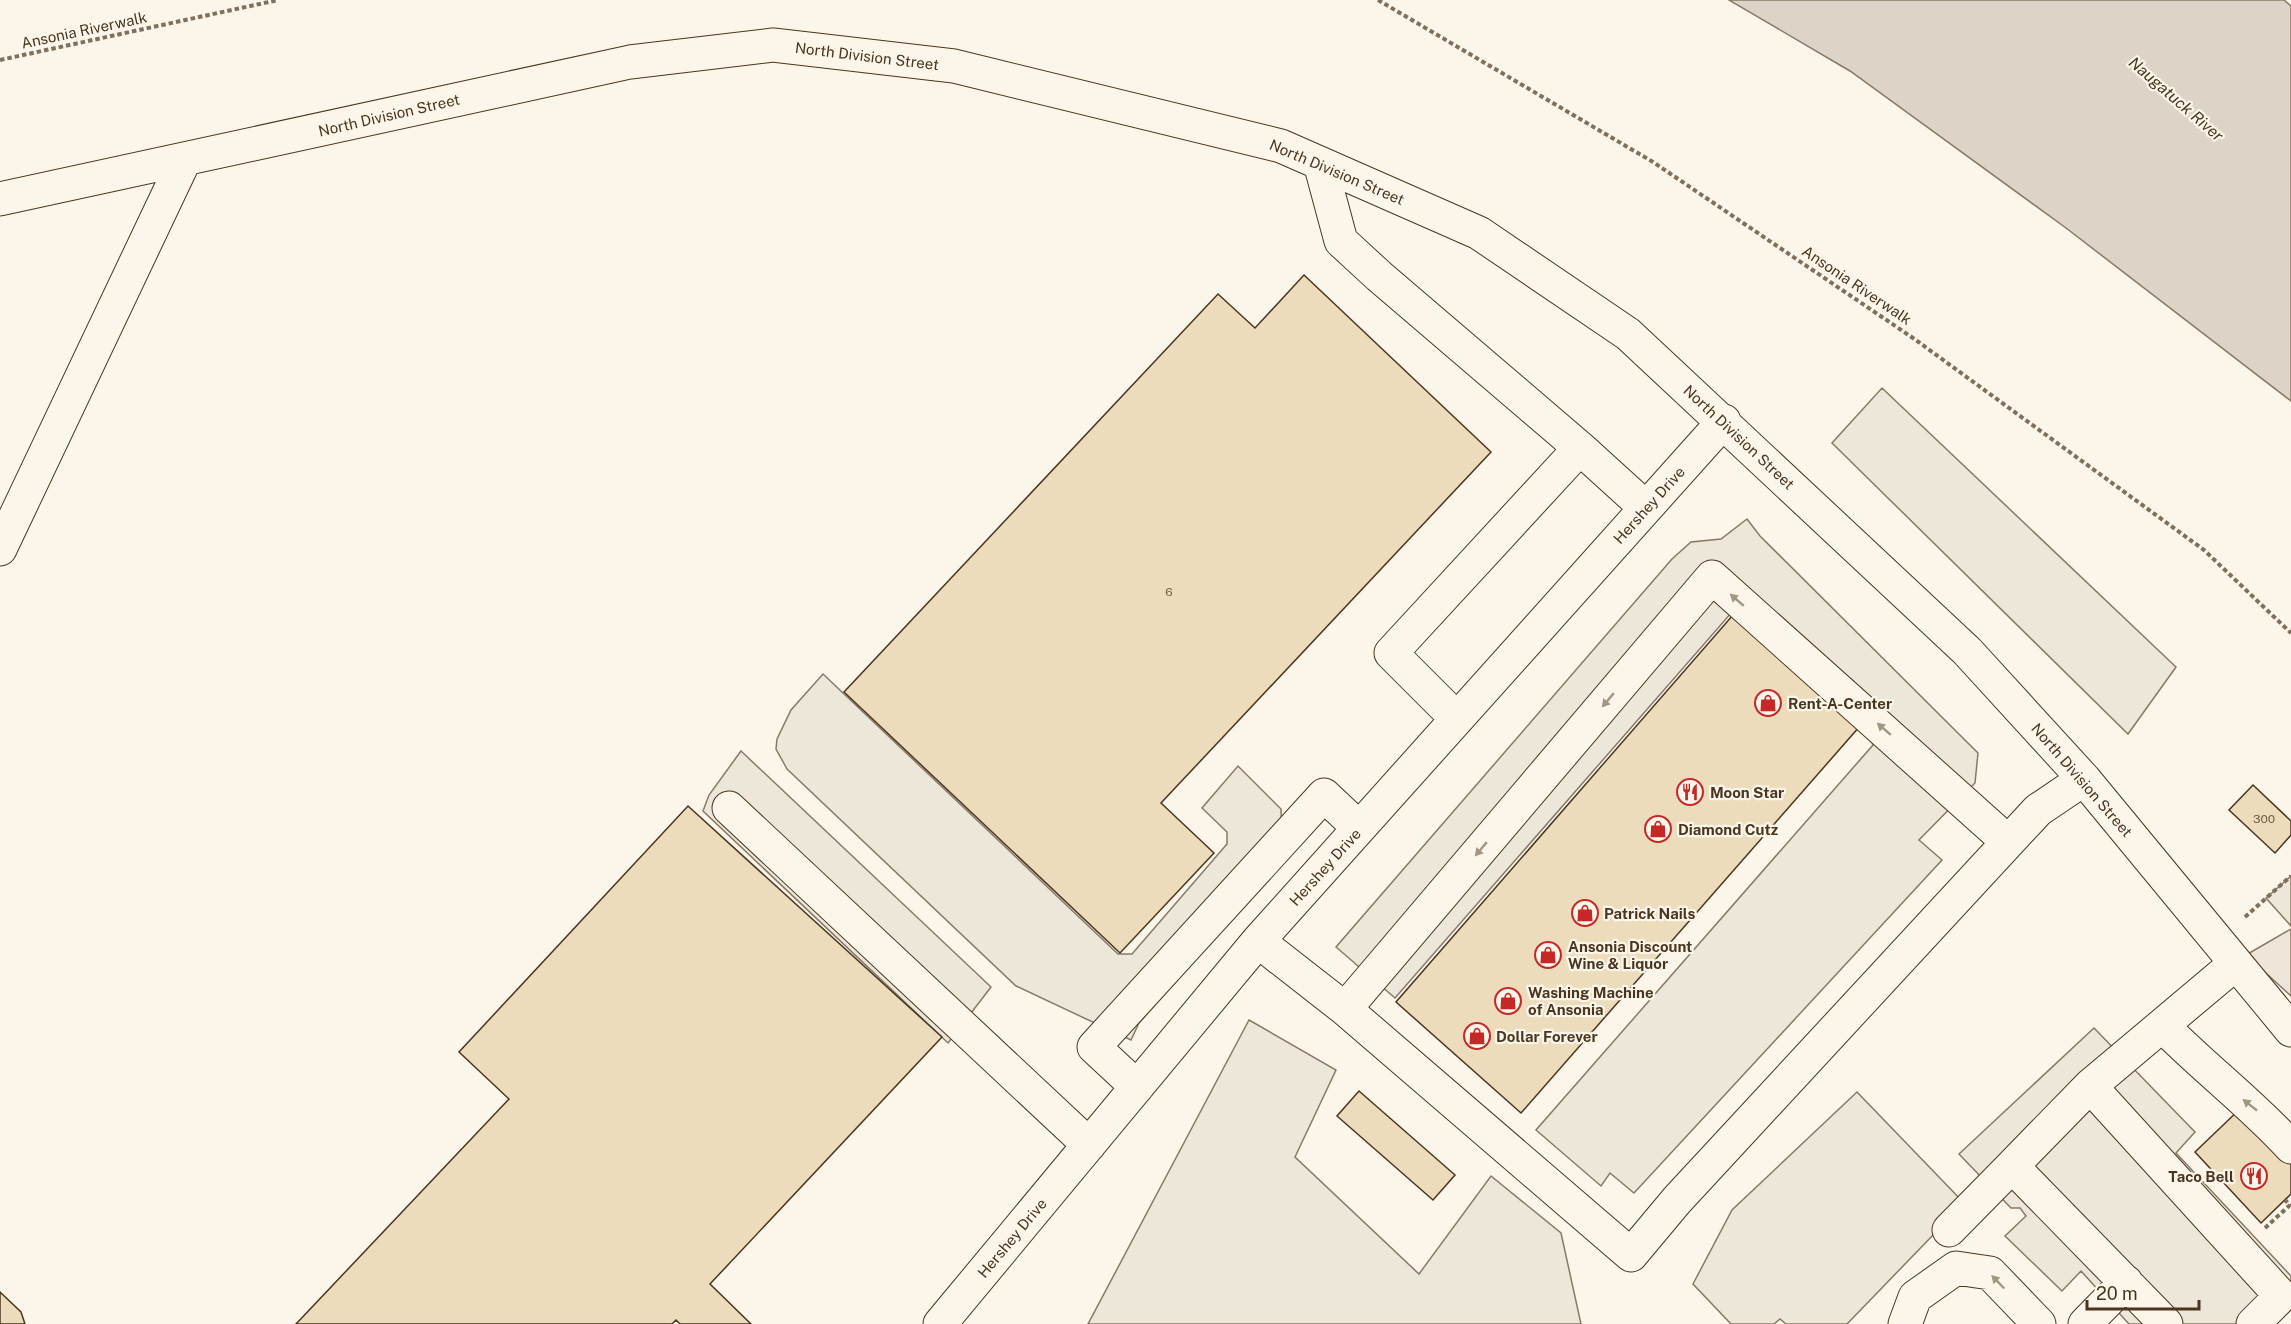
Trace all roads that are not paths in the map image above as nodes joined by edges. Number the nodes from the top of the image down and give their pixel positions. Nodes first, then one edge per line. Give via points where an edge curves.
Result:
1 (184, 161) junction
2 (1320, 163) junction
3 (0, 199) edge
4 (1724, 422) junction
5 (1580, 448) junction
6 (1646, 507) junction
7 (0, 549) edge
8 (1456, 719) junction
9 (2084, 779) junction
10 (729, 808) dead end
11 (1359, 828) junction
12 (2008, 842) junction
13 (1210, 920) junction
14 (1253, 948) junction
15 (2226, 954) junction
16 (1345, 1009) junction
17 (2163, 1026) junction
18 (2291, 1030) edge
19 (2090, 1086) junction
20 (1137, 1087) junction
21 (1089, 1145) junction
22 (2291, 1147) edge
23 (2012, 1166) junction
24 (1949, 1230) dead end
25 (2126, 1282) junction
26 (940, 1324) edge
27 (1905, 1324) edge
28 (2039, 1324) edge
29 (2085, 1324) edge
30 (2166, 1324) edge
31 (2253, 1324) edge

1 - 2 street, North Division Street via 630,62 773,45 954,66 1281,146
1 - 3 street, North Division Street
1 - 7 street
2 - 4 street, North Division Street via 1479,233 1629,334
2 - 5 street via 1341,241
4 - 6 street, Hershey Drive
4 - 9 street, North Division Street via 1967,651
5 - 6 street
5 - 8 street via 1391,653
6 - 8 street, Hershey Drive
8 - 11 street, Hershey Drive
9 - 12 street via 2038,810
9 - 15 street, North Division Street
10 - 21 street
11 - 13 street via 1324,795
11 - 14 street, Hershey Drive
12 - 16 street via 1677,1200 1631,1255
12 -> 16 street via 1712,578
13 - 14 street
13 - 20 street via 1094,1047
14 - 16 street
14 - 20 street, Hershey Drive
15 - 17 street
15 - 18 street, North Division Street
17 - 19 street
22 -> 17 street via 2260,1113 2224,1085
19 - 23 street
19 - 31 street via 2281,1296
20 - 21 street, Hershey Drive
21 - 26 street, Hershey Drive
23 - 24 street
23 - 25 street
25 - 29 street
25 - 30 street
28 -> 27 street via 1990,1273 1956,1268 1915,1297

